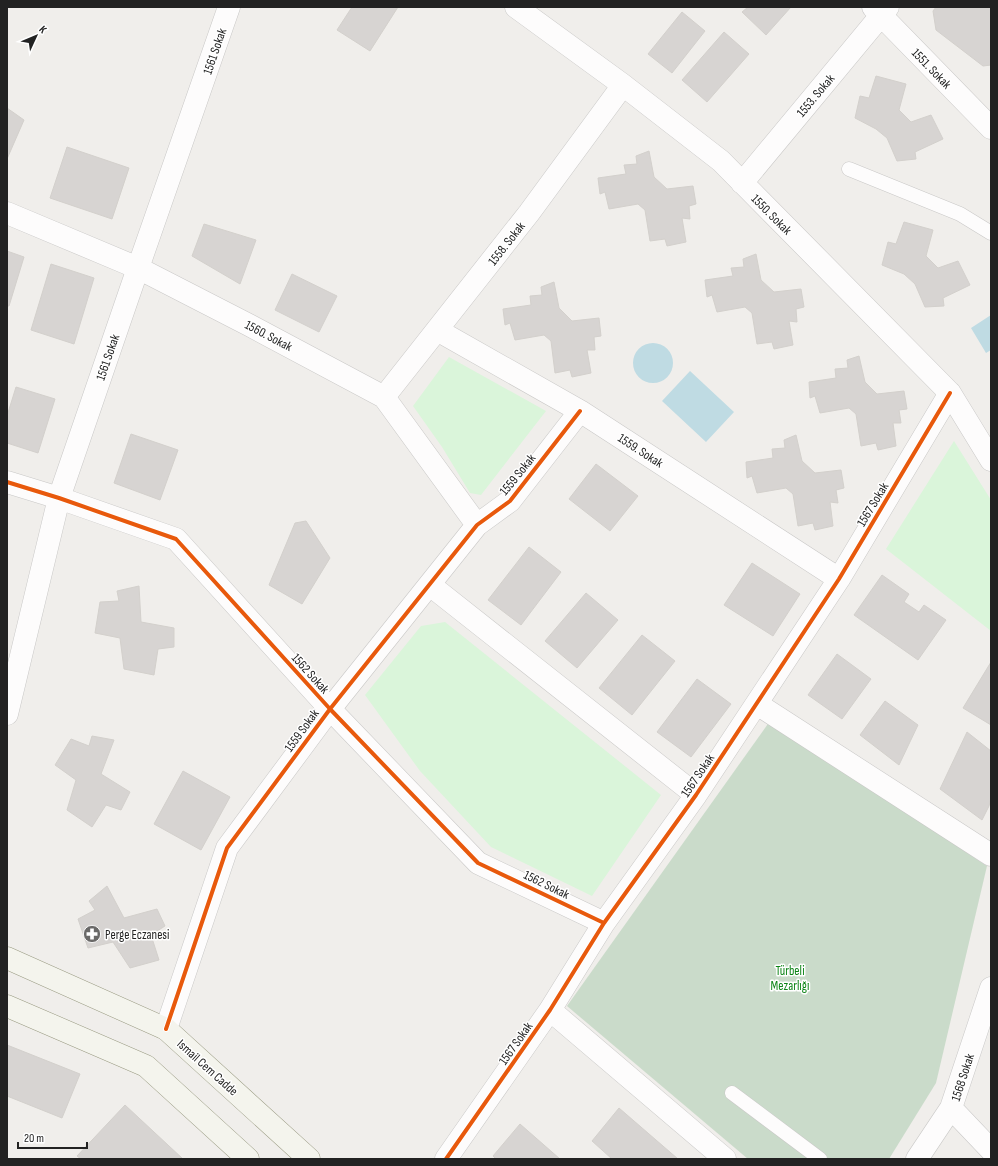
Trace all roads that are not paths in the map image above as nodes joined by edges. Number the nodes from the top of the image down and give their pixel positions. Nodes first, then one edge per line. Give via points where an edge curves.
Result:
1 (229, 7) edge
2 (516, 7) edge
3 (880, 10) edge
4 (623, 85) junction
5 (991, 128) edge
6 (848, 169) dead end
7 (742, 183) junction
8 (7, 213) edge
9 (991, 233) edge
10 (138, 268) junction
11 (437, 330) junction
12 (950, 393) junction
13 (384, 397) junction
14 (580, 411) junction
15 (991, 460) edge
16 (7, 482) edge
17 (59, 498) junction
18 (477, 525) junction
19 (839, 579) junction
20 (430, 585) junction
21 (757, 704) junction
22 (330, 709) junction
23 (7, 714) edge
24 (696, 795) junction
25 (991, 855) edge
26 (604, 923) junction
27 (7, 958) edge
28 (991, 988) edge
29 (7, 1006) edge
30 (550, 1010) junction
31 (166, 1028) junction
32 (732, 1093) dead end
33 (951, 1108) junction
34 (991, 1150) edge
35 (248, 1159) edge
36 (308, 1159) edge
37 (446, 1159) edge
38 (725, 1159) edge
39 (820, 1159) edge
40 (917, 1159) edge

1 - 10 street, 1561 Sokak
2 - 4 street, 1550. Sokak
3 - 5 street, 1551. Sokak
3 - 7 street, 1553. Sokak
4 - 7 street, 1550. Sokak via 721,162
4 - 11 street, 1558. Sokak
6 - 9 lane via 960,214
7 - 12 street, 1550. Sokak
8 - 10 street, 1560. Sokak
10 - 13 street, 1560. Sokak
10 - 17 street, 1561 Sokak
11 - 13 street, 1558. Sokak
11 - 14 street, 1559. Sokak
12 - 15 street, 1550. Sokak
12 - 19 street, 1567 Sokak
13 - 18 street, 1560. Sokak
14 - 18 street, 1559 Sokak via 510,501
14 - 19 street, 1559. Sokak
16 - 17 street, 1562 Sokak
17 - 22 street, 1562 Sokak via 176,540
17 - 23 street, 1561 Sokak
18 - 20 street, 1559 Sokak
19 - 21 street, 1567 Sokak
20 - 22 street, 1559 Sokak
20 - 24 street
21 - 24 street, 1567 Sokak
21 - 25 street
22 - 26 street, 1562 Sokak via 478,863
22 - 31 street, 1559 Sokak via 227,848
24 - 26 street, 1567 Sokak
26 - 30 street, 1567 Sokak
27 - 31 main road, Ismail Cem Cadde
28 - 33 street, 1568 Sokak
29 - 35 main road via 146,1066
30 - 37 street, 1567 Sokak
30 - 38 street
31 - 36 main road, Ismail Cem Cadde
32 - 39 lane
33 - 34 street
33 - 40 street, 1568 Sokak

